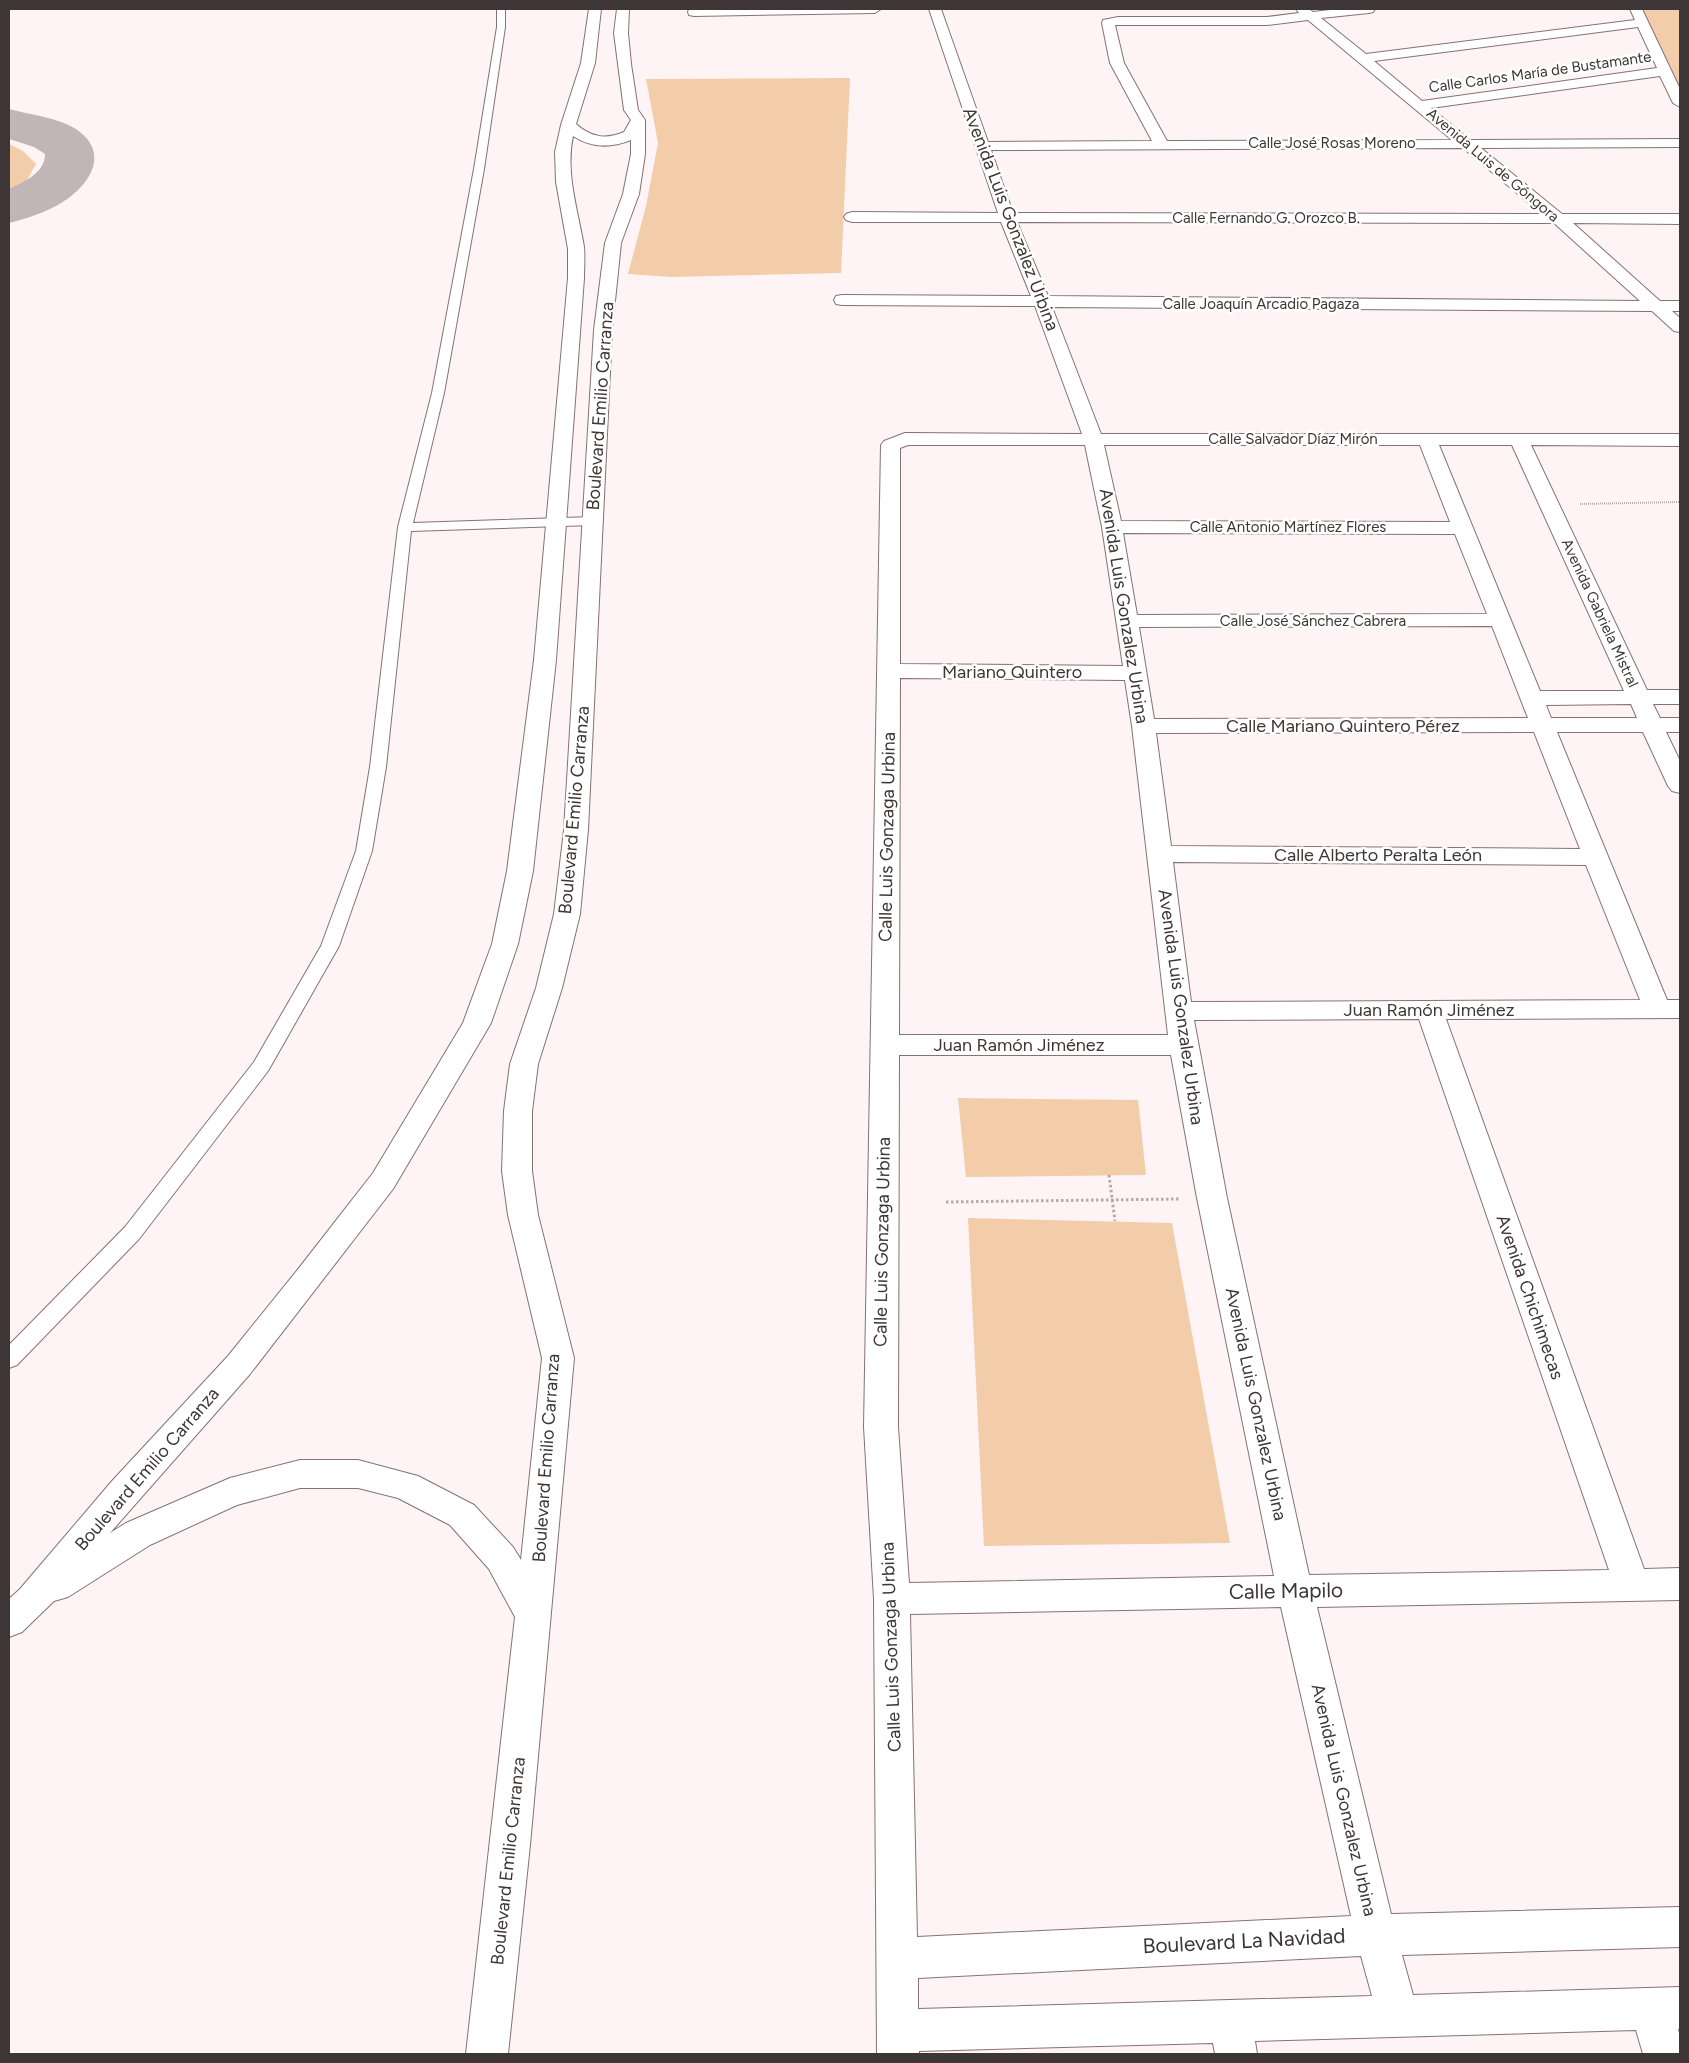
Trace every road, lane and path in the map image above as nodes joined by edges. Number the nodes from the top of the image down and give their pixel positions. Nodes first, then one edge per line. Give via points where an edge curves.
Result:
1 (501, 9) edge
2 (595, 9) edge
3 (623, 9) edge
4 (875, 9) edge
5 (934, 9) edge
6 (1369, 9) edge
7 (1636, 9) edge
8 (694, 12) dead end
9 (1307, 13) edge
10 (1642, 23) junction
11 (1362, 59) junction
12 (1664, 71) junction
13 (1678, 94) edge
14 (1421, 105) junction
15 (638, 120) junction
16 (568, 125) junction
17 (1466, 142) junction
18 (1680, 143) edge
19 (1161, 144) junction
20 (983, 146) junction
21 (852, 217) dead end
22 (1007, 217) junction
23 (1557, 218) junction
24 (1680, 218) edge
25 (842, 300) dead end
26 (1042, 302) junction
27 (1655, 306) junction
28 (1680, 306) edge
29 (1680, 327) edge
30 (1093, 438) junction
31 (905, 439) joint
32 (1427, 439) junction
33 (1519, 440) junction
34 (1677, 446) edge
35 (1680, 502) edge
36 (1549, 505) junction
37 (593, 521) junction
38 (557, 522) junction
39 (405, 527) junction
40 (1112, 527) junction
41 (1463, 528) junction
42 (1500, 620) junction
43 (1126, 621) junction
44 (889, 671) junction
45 (1134, 673) junction
46 (1639, 697) junction
47 (1680, 697) edge
48 (1531, 698) junction
49 (1652, 725) junction
50 (1680, 725) edge
51 (1144, 726) junction
52 (1542, 726) junction
53 (1680, 786) edge
54 (1159, 854) junction
55 (1596, 857) junction
56 (1669, 1009) edge
57 (1179, 1010) junction
58 (1429, 1010) junction
59 (884, 1045) junction
60 (1183, 1045) junction
61 (1109, 1175) dead end
62 (1212, 1198) junction
63 (1111, 1200) junction
64 (946, 1202) dead end
65 (1115, 1222) dead end
66 (9, 1359) edge
67 (1680, 1584) edge
68 (1632, 1585) junction
69 (1296, 1591) junction
70 (892, 1599) junction
71 (21, 1611) edge
72 (533, 1616) junction
73 (1680, 1927) edge
74 (1376, 1935) junction
75 (898, 1958) junction
76 (1665, 2009) edge
77 (1398, 2016) junction
78 (1234, 2038) edge
79 (898, 2043) edge
80 (487, 2054) edge
81 (1664, 2054) edge

1 - 39 lane via 479,169 441,373
2 - 16 street, Boulevard Emilio Carranza via 588,63
3 - 15 street, Boulevard Emilio Carranza via 624,64 632,110
4 - 8 street
5 - 20 street, Avenida Luis Gonzalez Urbina
6 - 9 street
7 - 10 street
9 - 11 street, Avenida Luis de Góngora
9 - 19 street via 1267,21 1108,23 1117,63
10 - 11 street
10 - 12 street
11 - 14 street, Avenida Luis de Góngora
12 - 13 street
12 - 14 street, Calle Carlos María de Bustamante
14 - 17 street, Avenida Luis de Góngora
15 - 16 street via 630,135 613,142 582,137
15 - 37 street, Boulevard Emilio Carranza via 638,154 630,194 613,243 603,330
16 - 38 street, Boulevard Emilio Carranza via 562,152 576,249 576,278
17 - 18 street, Calle José Rosas Moreno
17 - 19 street, Calle José Rosas Moreno
17 - 23 street, Avenida Luis de Góngora
19 - 20 street, Calle José Rosas Moreno
20 - 22 street, Avenida Luis Gonzalez Urbina
21 - 22 street, Calle Fernando G. Orozco B.
22 - 23 street, Calle Fernando G. Orozco B.
22 - 26 street, Avenida Luis Gonzalez Urbina
23 - 24 street, Calle Fernando G. Orozco B.
23 - 27 street, Avenida Luis de Góngora
25 - 26 street, Calle Joaquín Arcadio Pagaza
26 - 27 street, Calle Joaquín Arcadio Pagaza
26 - 30 street, Avenida Luis Gonzalez Urbina
27 - 28 street, Calle Joaquín Arcadio Pagaza
27 - 29 street, Avenida Luis de Góngora
30 - 31 street, Calle Salvador Díaz Mirón
30 - 32 street, Calle Salvador Díaz Mirón
30 - 40 street, Avenida Luis Gonzalez Urbina
31 - 44 street, Calle Luis Gonzaga Urbina via 897,441 890,449
32 - 33 street, Calle Salvador Díaz Mirón
32 - 41 street
33 - 34 street, Calle Salvador Díaz Mirón
33 - 36 street, Avenida Gabriela Mistral
35 - 36 path
36 - 46 street, Avenida Gabriela Mistral
37 - 38 lane
37 - 72 street, Boulevard Emilio Carranza via 576,830 566,914 549,988 524,1064 518,1111 517,1170 523,1215 558,1358
38 - 39 lane
38 - 71 street, Boulevard Emilio Carranza via 545,660 520,871 505,944 477,1023 383,1181 310,1276 239,1365 124,1491
39 - 66 lane via 378,767 364,852 330,946 261,1066 132,1234
40 - 41 street, Calle Antonio Martínez Flores
40 - 43 street, Avenida Luis Gonzalez Urbina
41 - 42 street
42 - 43 street, Calle José Sánchez Cabrera
42 - 48 street
43 - 45 street, Avenida Luis Gonzalez Urbina
44 - 45 street, Mariano Quintero
44 - 59 street, Calle Luis Gonzaga Urbina
45 - 51 street, Avenida Luis Gonzalez Urbina
46 - 47 street
46 - 48 street
46 - 49 street, Avenida Gabriela Mistral
48 - 52 street
49 - 50 street, Calle Mariano Quintero Pérez
49 - 52 street, Calle Mariano Quintero Pérez
49 - 53 street, Avenida Gabriela Mistral
51 - 52 street, Calle Mariano Quintero Pérez
51 - 54 street, Avenida Luis Gonzalez Urbina
52 - 55 street
54 - 55 street, Calle Alberto Peralta León
54 - 57 street, Avenida Luis Gonzalez Urbina
55 - 56 street
56 - 58 street, Juan Ramón Jiménez
57 - 58 street, Juan Ramón Jiménez
57 - 60 street, Avenida Luis Gonzalez Urbina
58 - 68 street, Avenida Chichimecas
59 - 60 street, Juan Ramón Jiménez
59 - 70 street, Calle Luis Gonzaga Urbina via 881,1427
60 - 62 street, Avenida Luis Gonzalez Urbina
61 - 63 path
62 - 63 path
62 - 69 street, Avenida Luis Gonzalez Urbina
63 - 64 path
63 - 65 path
67 - 68 street, Calle Mapilo
68 - 69 street, Calle Mapilo
69 - 70 street, Calle Mapilo
69 - 74 street, Avenida Luis Gonzalez Urbina
70 - 75 street, Calle Luis Gonzaga Urbina
71 - 72 street via 138,1534 230,1492 300,1474 358,1474 406,1486 462,1515 501,1558
72 - 80 street, Boulevard Emilio Carranza
73 - 74 street, Boulevard La Navidad
74 - 75 street, Boulevard La Navidad
74 - 77 street, Avenida Luis Gonzalez Urbina
75 - 79 street, Calle Luis Gonzaga Urbina
76 - 77 street
76 - 81 street
77 - 78 street
78 - 79 street

